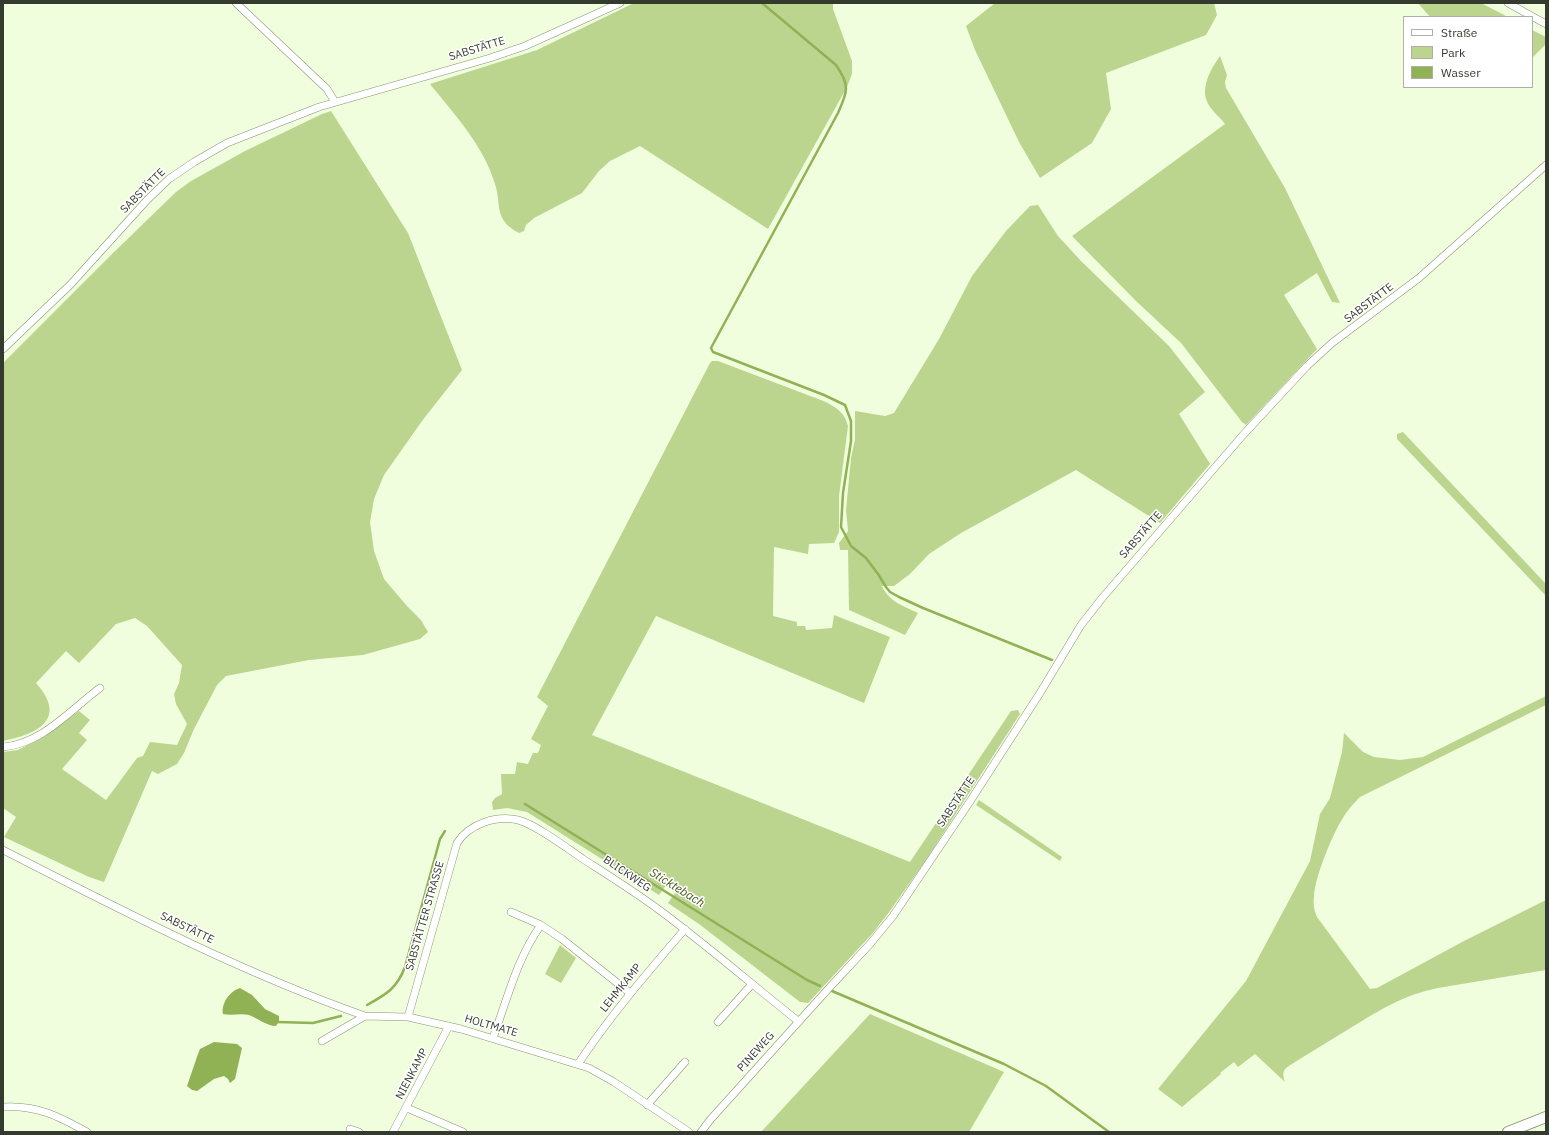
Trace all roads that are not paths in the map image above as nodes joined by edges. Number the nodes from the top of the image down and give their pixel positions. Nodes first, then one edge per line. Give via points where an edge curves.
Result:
1 (236, 3) edge
2 (620, 3) edge
3 (1508, 3) edge
4 (1532, 16) edge
5 (1533, 17) edge
6 (1546, 24) edge
7 (335, 102) junction
8 (1546, 165) edge
9 (3, 349) edge
10 (100, 688) dead end
11 (3, 747) edge
12 (474, 827) joint
13 (3, 850) edge
14 (511, 912) dead end
15 (541, 925) junction
16 (685, 929) junction
17 (752, 984) junction
18 (830, 987) joint
19 (630, 993) junction
20 (365, 1016) junction
21 (408, 1017) junction
22 (718, 1022) dead end
23 (798, 1022) junction
24 (449, 1026) junction
25 (493, 1038) junction
26 (322, 1041) dead end
27 (685, 1062) dead end
28 (578, 1064) junction
29 (647, 1105) junction
30 (3, 1107) edge
31 (406, 1108) junction
32 (1546, 1117) edge
33 (350, 1129) dead end
34 (87, 1132) edge
35 (359, 1132) edge
36 (393, 1132) edge
37 (463, 1132) edge
38 (689, 1132) edge
39 (701, 1132) edge
40 (1508, 1132) edge

1 - 7 street via 327,89
2 - 7 street, SABSTÄTTE via 525,46
3 - 4 street
5 - 6 street
7 - 9 street, SABSTÄTTE via 227,143 173,176 148,199 70,285
8 - 18 street, SABSTÄTTE via 1419,278 1307,366 1243,435 1089,615 913,888 870,944
10 - 11 street via 32,740
12 - 16 street, BLICKWEG via 495,819 519,820 529,824
12 - 21 street, SABSTÄTTER STRASSE via 462,835 457,844
13 - 20 street, SABSTÄTTE via 241,967
14 - 15 street
15 - 19 street
15 - 25 street via 523,954
16 - 17 street, BLICKWEG
16 - 19 street, LEHMKAMP
17 - 22 street
17 - 23 street, BLICKWEG
18 - 23 street, PINEWEG
19 - 28 street, LEHMKAMP
20 - 21 street, HOLTMATE
20 - 26 street
21 - 24 street, HOLTMATE
23 - 39 street, PINEWEG
24 - 25 street, HOLTMATE
24 - 31 street, NIENKAMP
25 - 28 street, HOLTMATE
27 - 29 street
28 - 29 street, HOLTMATE via 604,1076
29 - 38 street, HOLTMATE
30 - 34 street via 37,1108
31 - 36 street, NIENKAMP
31 - 37 street
32 - 40 main road
33 - 35 street

